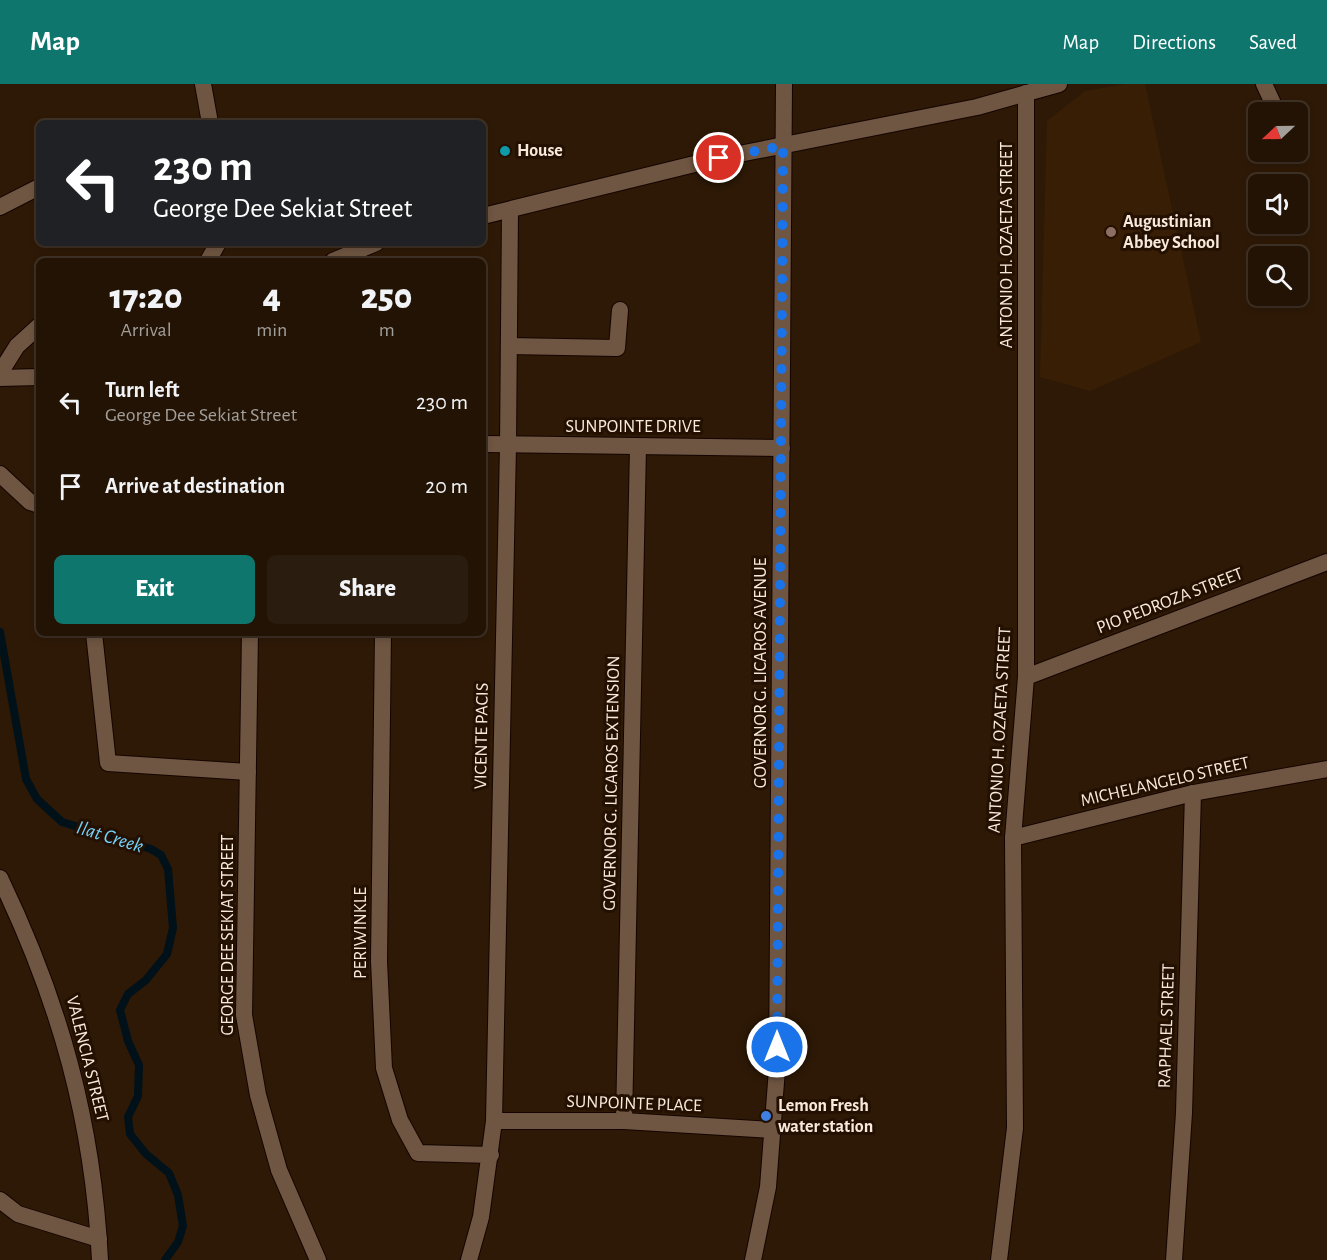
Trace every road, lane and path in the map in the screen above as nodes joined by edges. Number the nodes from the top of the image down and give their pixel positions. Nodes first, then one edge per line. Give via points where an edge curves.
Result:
1 (203, 84) edge
2 (784, 84) edge
3 (1059, 84) edge
4 (1264, 84) edge
5 (1026, 93) junction
6 (1273, 102) edge
7 (209, 120) edge
8 (783, 146) junction
9 (36, 189) edge
10 (0, 207) edge
11 (510, 210) junction
12 (486, 215) edge
13 (369, 246) edge
14 (340, 258) edge
15 (620, 310) dead end
16 (36, 329) edge
17 (509, 346) junction
18 (0, 373) edge
19 (36, 377) edge
20 (0, 378) edge
21 (486, 444) edge
22 (508, 446) junction
23 (638, 447) junction
24 (782, 448) junction
25 (0, 474) edge
26 (36, 504) edge
27 (1327, 562) edge
28 (94, 636) edge
29 (250, 636) edge
30 (383, 636) edge
31 (1026, 676) junction
32 (1327, 769) edge
33 (248, 772) junction
34 (1193, 793) junction
35 (1013, 838) junction
36 (0, 878) edge
37 (494, 1121) junction
38 (624, 1121) junction
39 (774, 1130) junction
40 (491, 1155) junction
41 (0, 1200) edge
42 (99, 1239) junction
43 (100, 1260) edge
44 (318, 1260) edge
45 (469, 1260) edge
46 (753, 1260) edge
47 (999, 1260) edge
48 (1174, 1260) edge

1 - 7 street
2 - 8 street, GOVERNOR G. LICAROS AVENUE
3 - 5 street
4 - 6 street
5 - 8 street via 977,107
5 - 31 street, ANTONIO H. OZAETA STREET
8 - 11 street
8 - 24 street, GOVERNOR G. LICAROS AVENUE
9 - 10 street
11 - 12 street
11 - 17 street, VICENTE PACIS
13 - 14 street
15 - 17 street via 617,348
16 - 18 street via 17,346
17 - 22 street, VICENTE PACIS
19 - 20 street
21 - 22 street, SUNPOINTE DRIVE
22 - 23 street, SUNPOINTE DRIVE
22 - 37 street, VICENTE PACIS
23 - 24 street, SUNPOINTE DRIVE
23 - 38 street, GOVERNOR G. LICAROS EXTENSION
24 - 39 street, GOVERNOR G. LICAROS AVENUE
25 - 26 street
27 - 31 street, PIO PEDROZA STREET
28 - 33 street via 108,763
29 - 33 street, GEORGE DEE SEKIAT STREET
30 - 40 street, PERIWINKLE via 379,961 384,1068 400,1120 418,1154
31 - 35 street, ANTONIO H. OZAETA STREET
32 - 34 street, MICHELANGELO STREET
33 - 44 street, GEORGE DEE SEKIAT STREET via 244,1015 249,1056 279,1170
34 - 35 street, MICHELANGELO STREET
34 - 48 street, RAPHAEL STREET via 1184,1113
35 - 47 street, ANTONIO H. OZAETA STREET via 1016,1128
36 - 42 street, VALENCIA STREET via 50,992 68,1054 95,1186
37 - 38 street, SUNPOINTE PLACE
37 - 40 street, VICENTE PACIS
38 - 39 street, SUNPOINTE PLACE
39 - 46 street, GOVERNOR G. LICAROS AVENUE via 768,1187
40 - 45 street, VICENTE PACIS
41 - 42 street via 18,1214
42 - 43 street, VALENCIA STREET

